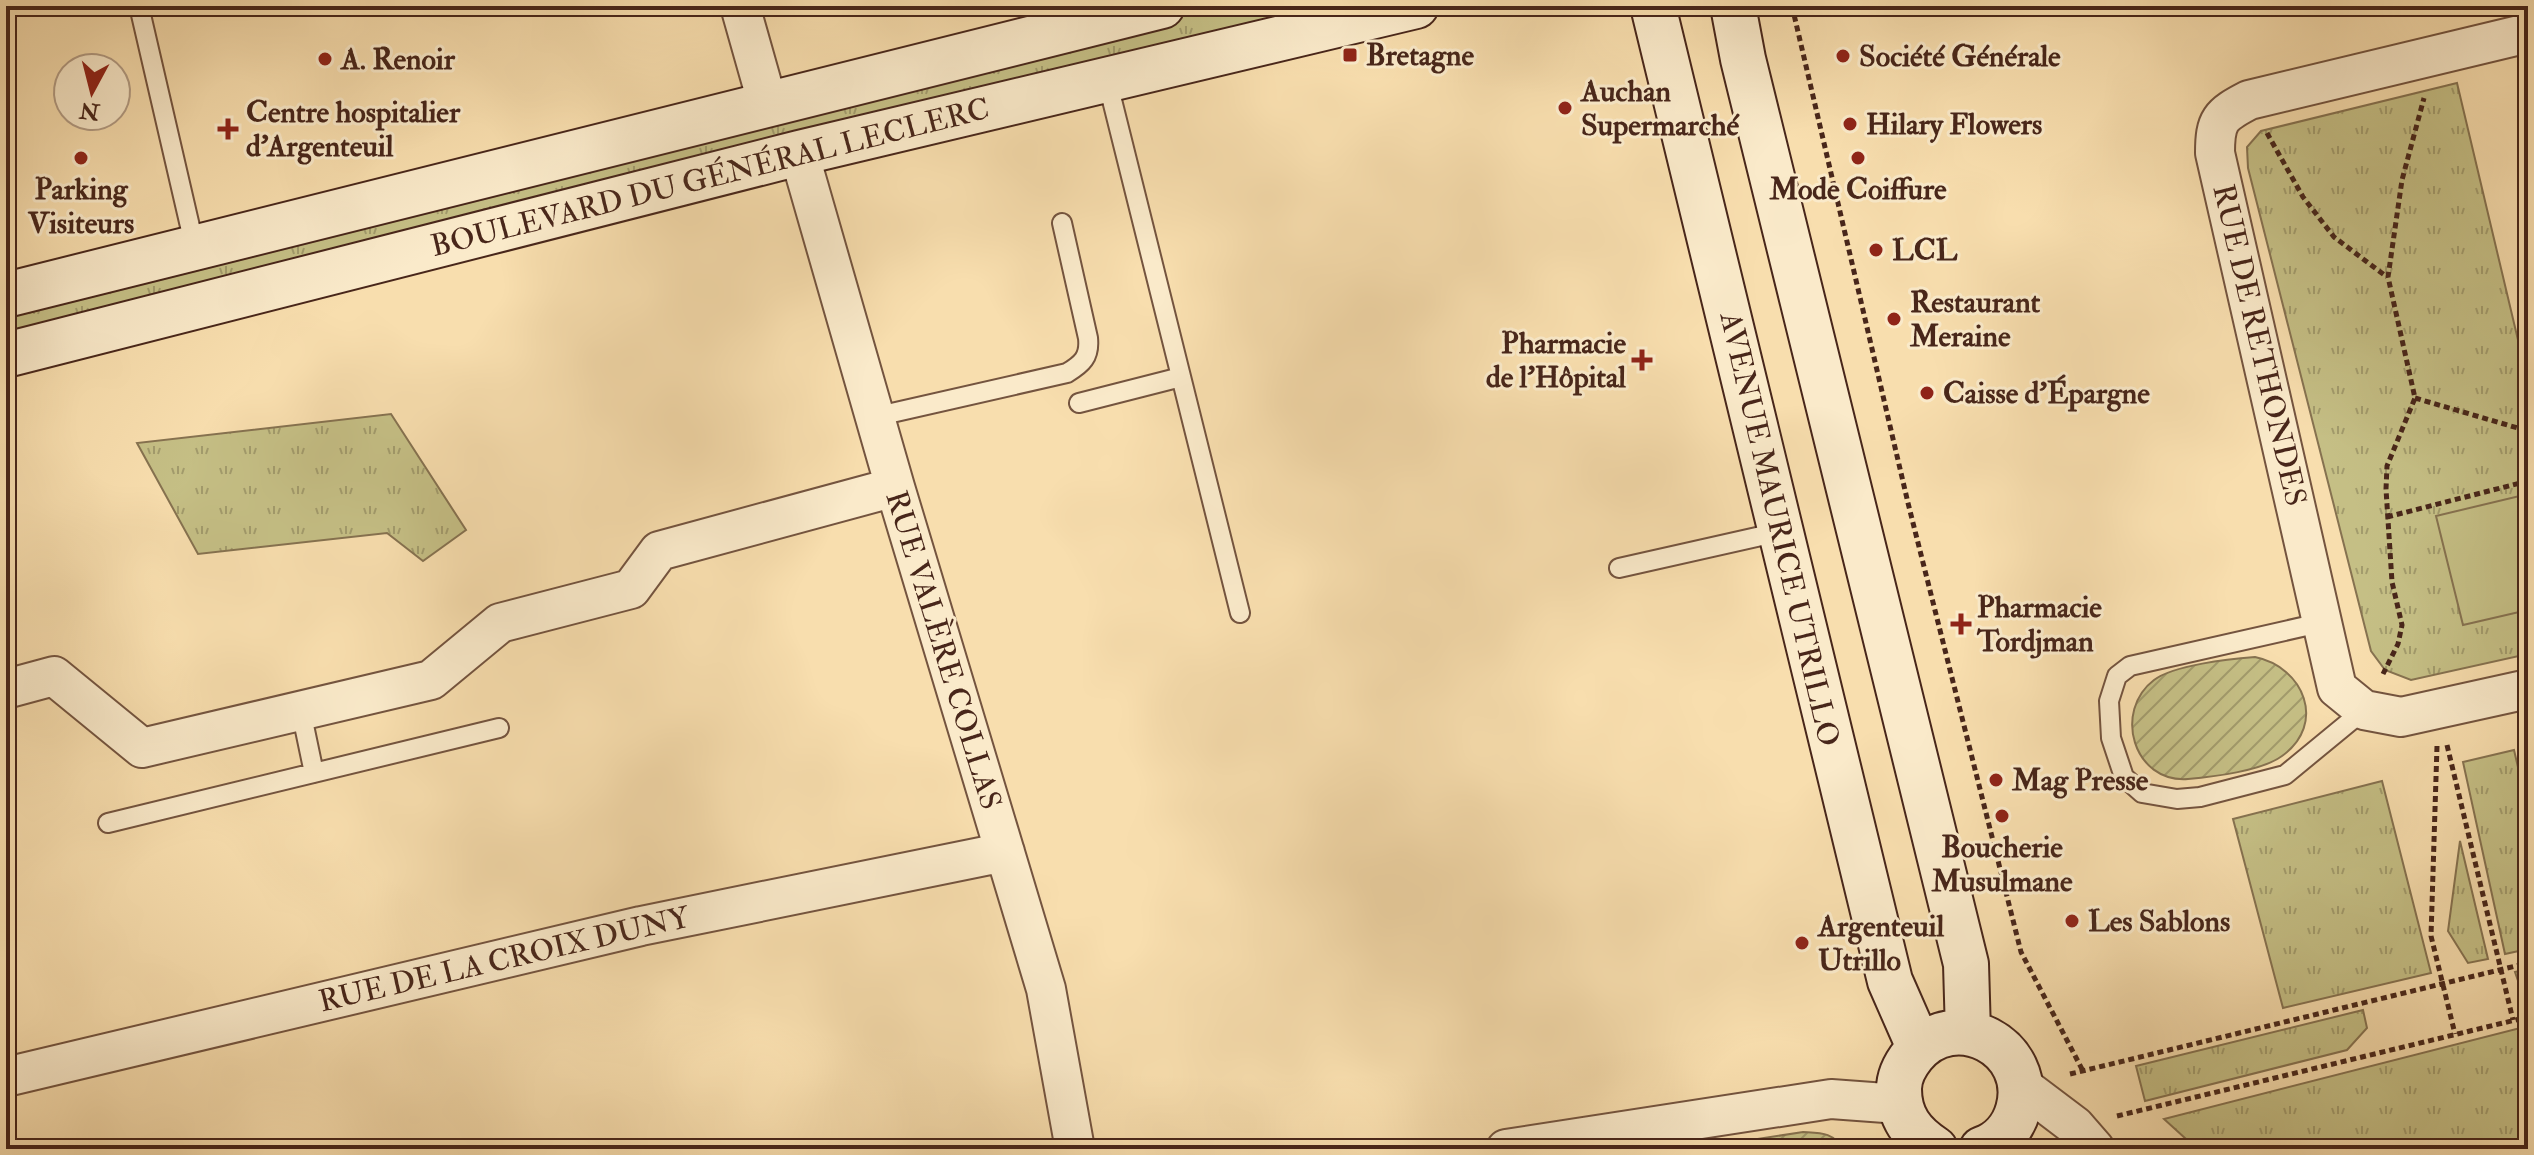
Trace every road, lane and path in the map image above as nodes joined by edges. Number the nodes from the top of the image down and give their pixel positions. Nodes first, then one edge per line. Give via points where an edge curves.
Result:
1 (139, 6) edge
2 (740, 6) edge
3 (1162, 6) edge
4 (1416, 6) edge
5 (1653, 6) edge
6 (1733, 6) edge
7 (1792, 6) edge
8 (2528, 33) edge
9 (2420, 59) junction
10 (1107, 80) junction
11 (2249, 100) junction
12 (768, 105) junction
13 (799, 153) junction
14 (1062, 223) dead end
15 (195, 248) junction
16 (2388, 277) junction
17 (6, 295) edge
18 (6, 355) edge
19 (1181, 377) junction
20 (2415, 398) junction
21 (1079, 403) dead end
22 (874, 417) junction
23 (2528, 431) edge
24 (2528, 481) edge
25 (895, 487) junction
26 (2387, 517) junction
27 (1779, 532) junction
28 (1619, 568) dead end
29 (1240, 613) dead end
30 (2324, 622) junction
31 (6, 689) edge
32 (2528, 689) edge
33 (2438, 709) junction
34 (2364, 710) junction
35 (301, 711) junction
36 (499, 728) dead end
37 (314, 773) junction
38 (108, 823) dead end
39 (1005, 852) junction
40 (2528, 963) edge
41 (2501, 969) junction
42 (2443, 984) junction
43 (2528, 1017) edge
44 (2513, 1020) junction
45 (1968, 1033) junction
46 (2455, 1034) junction
47 (1919, 1047) junction
48 (2083, 1071) junction
49 (6, 1077) edge
50 (2022, 1086) junction
51 (1909, 1131) edge
52 (2085, 1138) edge
53 (1998, 1144) edge
54 (1075, 1149) edge
55 (1506, 1149) edge

1 - 15 lane
2 - 12 street
3 - 12 street, BOULEVARD DU GÉNÉRAL LECLERC
4 - 10 street, BOULEVARD DU GÉNÉRAL LECLERC
5 - 27 street, AVENUE MAURICE UTRILLO
6 - 45 street via 1966,964
7 - 48 path via 1908,503 2021,952
8 - 9 street, RUE DE RETHONDES
9 - 11 street, RUE DE RETHONDES
9 - 16 path via 2426,91 2402,180
10 - 13 street, BOULEVARD DU GÉNÉRAL LECLERC
10 - 19 lane
11 - 16 path via 2303,197 2334,237
11 - 30 street, RUE DE RETHONDES via 2227,112 2215,128 2215,153
12 - 15 street, BOULEVARD DU GÉNÉRAL LECLERC
13 - 18 street, BOULEVARD DU GÉNÉRAL LECLERC
13 - 22 street, RUE VALÈRE COLLAS
14 - 22 lane via 1088,338 1082,364 1067,373
15 - 17 street, BOULEVARD DU GÉNÉRAL LECLERC
16 - 20 path
19 - 21 lane
19 - 29 lane
20 - 23 path
20 - 26 path via 2387,466
22 - 25 street, RUE VALÈRE COLLAS
24 - 26 path
25 - 35 street via 659,551 631,589 500,623 431,680
25 - 39 street, RUE VALÈRE COLLAS
26 - 34 path via 2402,625 2398,644
27 - 28 lane
27 - 47 street, AVENUE MAURICE UTRILLO via 1890,981
30 - 34 street, RUE DE RETHONDES via 2337,688
30 - 34 lane via 2130,666 2117,676 2109,701 2111,738 2124,777 2142,793 2177,799 2285,775
31 - 35 street via 54,676 142,748
32 - 33 street
33 - 34 street via 2401,717
33 - 41 path
33 - 42 path via 2431,936
35 - 37 lane
36 - 37 lane
37 - 38 lane
39 - 49 street, RUE DE LA CROIX DUNY via 641,926
39 - 54 street, RUE VALÈRE COLLAS via 1046,989
40 - 41 path
41 - 42 path
41 - 44 path
42 - 46 path
42 - 48 path
43 - 44 path
44 - 46 path
45 - 47 street via 1951,1032
45 - 50 street via 2001,1048
46 - 52 path
47 - 51 street via 1899,1083
48 - 50 path
50 - 52 street
50 - 53 street via 2015,1119
51 - 55 street via 1866,1100 1831,1099

